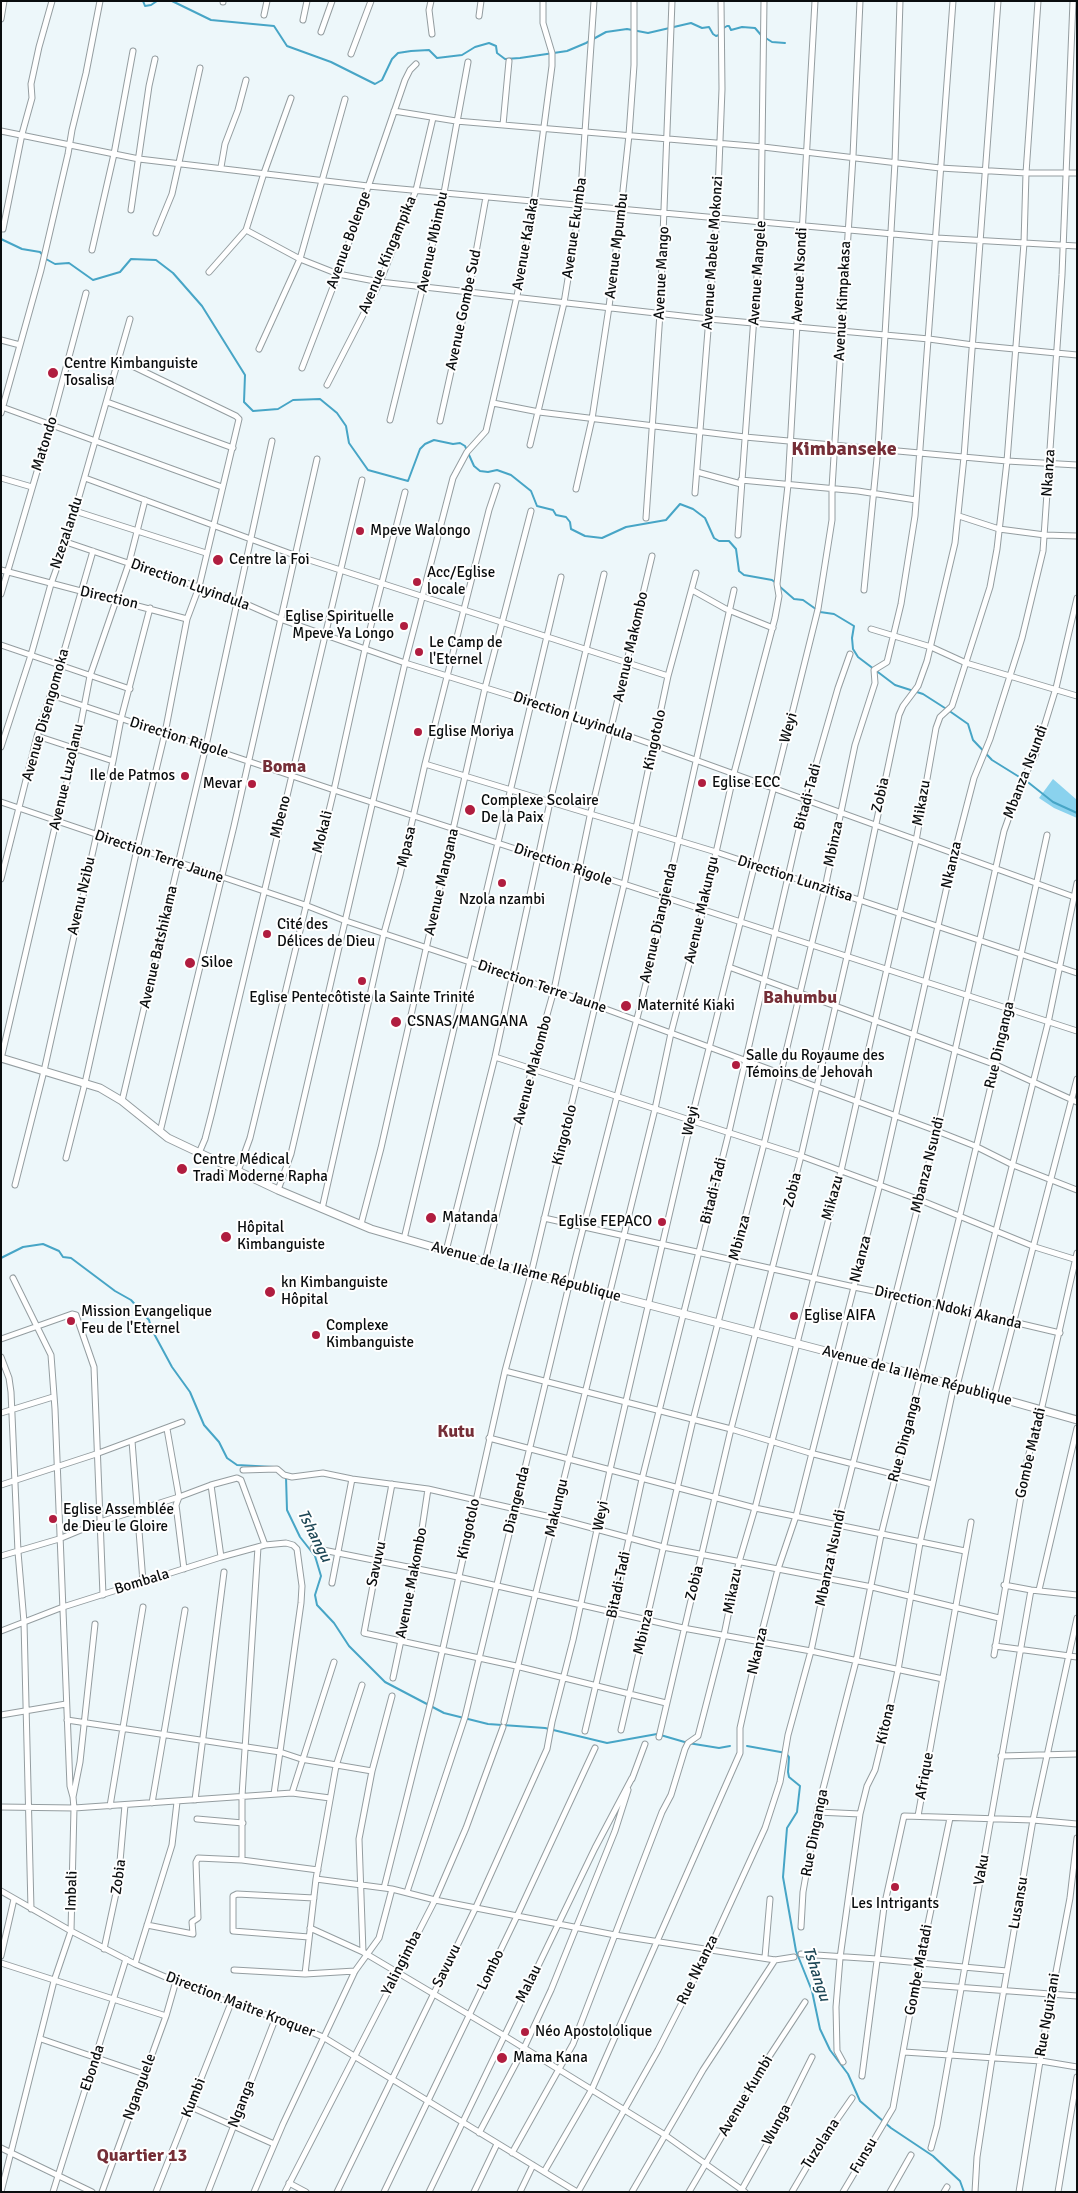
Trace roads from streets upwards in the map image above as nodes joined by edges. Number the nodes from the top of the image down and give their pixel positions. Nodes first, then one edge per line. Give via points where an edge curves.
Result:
1 (4, 1) edge
2 (52, 1) edge
3 (100, 1) edge
4 (267, 1) edge
5 (306, 1) edge
6 (332, 1) edge
7 (371, 1) edge
8 (431, 1) edge
9 (481, 1) edge
10 (543, 1) edge
11 (634, 1) edge
12 (672, 1) edge
13 (721, 1) edge
14 (764, 1) edge
15 (815, 1) edge
16 (860, 1) edge
17 (900, 1) edge
18 (953, 1) edge
19 (998, 1) edge
20 (1038, 1) edge
21 (1073, 1) edge
22 (594, 4) edge
23 (264, 15) dead end
24 (479, 16) dead end
25 (1, 19) edge
26 (303, 20) dead end
27 (321, 32) dead end
28 (432, 34) dead end
29 (133, 51) dead end
30 (351, 54) dead end
31 (155, 59) dead end
32 (1074, 59) edge
33 (509, 61) dead end
34 (468, 62) dead end
35 (416, 64) dead end
36 (200, 68) dead end
37 (246, 80) dead end
38 (292, 98) dead end
39 (345, 100) dead end
40 (394, 111) junction
41 (433, 118) junction
42 (456, 121) junction
43 (503, 125) junction
44 (544, 128) junction
45 (1, 131) edge
46 (585, 131) junction
47 (22, 134) junction
48 (629, 135) junction
49 (667, 138) junction
50 (720, 143) junction
51 (70, 144) junction
52 (763, 147) junction
53 (808, 153) junction
54 (114, 154) junction
55 (853, 156) junction
56 (139, 159) junction
57 (179, 162) junction
58 (895, 162) junction
59 (221, 168) junction
60 (940, 168) junction
61 (986, 171) junction
62 (264, 173) junction
63 (1026, 173) junction
64 (1077, 173) edge
65 (1066, 174) junction
66 (324, 180) junction
67 (368, 186) junction
68 (416, 190) junction
69 (444, 193) junction
70 (486, 198) junction
71 (534, 202) junction
72 (580, 205) junction
73 (622, 209) junction
74 (131, 210) dead end
75 (664, 212) junction
76 (717, 217) junction
77 (761, 221) junction
78 (802, 225) junction
79 (3, 229) dead end
80 (848, 229) junction
81 (246, 230) junction
82 (890, 232) junction
83 (156, 233) dead end
84 (937, 238) junction
85 (981, 240) junction
86 (1024, 244) junction
87 (1063, 246) junction
88 (1077, 246) edge
89 (92, 250) dead end
90 (300, 259) junction
91 (209, 272) dead end
92 (338, 274) junction
93 (380, 282) junction
94 (423, 286) junction
95 (469, 291) junction
96 (86, 293) dead end
97 (517, 296) junction
98 (564, 303) junction
99 (610, 307) junction
100 (660, 313) junction
101 (130, 319) dead end
102 (709, 319) junction
103 (755, 323) junction
104 (797, 328) junction
105 (842, 331) junction
106 (885, 335) junction
107 (929, 339) junction
108 (1, 340) edge
109 (20, 345) junction
110 (973, 345) junction
111 (259, 349) dead end
112 (1015, 350) junction
113 (1056, 353) junction
114 (1077, 355) edge
115 (120, 360) junction
116 (302, 368) dead end
117 (327, 385) dead end
118 (107, 402) junction
119 (493, 403) junction
120 (2, 409) edge
121 (539, 412) junction
122 (390, 420) dead end
123 (592, 420) junction
124 (440, 422) dead end
125 (51, 424) junction
126 (652, 427) junction
127 (700, 432) junction
128 (745, 437) junction
129 (96, 440) junction
130 (272, 441) dead end
131 (790, 441) junction
132 (835, 444) junction
133 (530, 445) dead end
134 (233, 448) junction
135 (878, 448) junction
136 (920, 453) junction
137 (964, 457) junction
138 (317, 459) dead end
139 (1007, 461) junction
140 (1050, 464) junction
141 (1077, 464) edge
142 (697, 472) junction
143 (1, 478) edge
144 (85, 478) junction
145 (362, 480) dead end
146 (741, 482) junction
147 (788, 485) junction
148 (497, 486) dead end
149 (32, 487) junction
150 (222, 487) junction
151 (832, 488) junction
152 (576, 489) dead end
153 (405, 492) dead end
154 (696, 493) dead end
155 (873, 493) junction
156 (145, 500) junction
157 (916, 500) junction
158 (75, 511) junction
159 (531, 511) dead end
160 (959, 516) junction
161 (646, 518) dead end
162 (832, 520) joint
163 (213, 525) junction
164 (784, 525) joint
165 (999, 529) junction
166 (136, 531) junction
167 (738, 535) dead end
168 (1045, 535) junction
169 (1077, 536) edge
170 (251, 538) junction
171 (66, 542) junction
172 (93, 551) junction
173 (206, 553) junction
174 (294, 555) junction
175 (652, 556) dead end
176 (129, 563) junction
177 (341, 569) junction
178 (4, 571) edge
179 (696, 573) dead end
180 (604, 574) dead end
181 (561, 578) dead end
182 (382, 582) junction
183 (51, 584) junction
184 (199, 587) junction
185 (692, 590) junction
186 (734, 590) dead end
187 (864, 590) dead end
188 (82, 592) junction
189 (1, 594) edge
190 (422, 596) junction
191 (1077, 598) edge
192 (118, 600) junction
193 (237, 600) junction
194 (150, 608) junction
195 (464, 610) junction
196 (729, 610) junction
197 (187, 619) junction
198 (280, 619) junction
199 (502, 623) junction
200 (773, 628) junction
201 (871, 629) dead end
202 (325, 634) junction
203 (894, 634) junction
204 (547, 636) junction
205 (1, 645) edge
206 (931, 647) junction
207 (365, 649) junction
208 (586, 650) junction
209 (850, 654) dead end
210 (31, 655) junction
211 (405, 663) junction
212 (966, 663) junction
213 (627, 664) junction
214 (60, 665) junction
215 (1010, 675) junction
216 (90, 676) junction
217 (448, 676) junction
218 (668, 676) junction
219 (485, 688) junction
220 (1056, 688) junction
221 (130, 689) junction
222 (51, 694) junction
223 (1077, 696) edge
224 (531, 702) junction
225 (83, 706) junction
226 (570, 717) junction
227 (121, 719) junction
228 (611, 730) junction
229 (165, 733) junction
230 (37, 736) junction
231 (654, 745) junction
232 (206, 746) junction
233 (1, 747) edge
234 (76, 749) junction
235 (696, 760) junction
236 (113, 761) junction
237 (247, 761) junction
238 (426, 764) junction
239 (734, 773) junction
240 (291, 776) junction
241 (465, 776) junction
242 (773, 787) junction
243 (511, 788) junction
244 (334, 790) junction
245 (806, 800) junction
246 (1, 802) edge
247 (550, 802) junction
248 (374, 803) junction
249 (20, 809) junction
250 (842, 811) junction
251 (414, 816) junction
252 (590, 816) junction
253 (56, 822) junction
254 (874, 825) junction
255 (637, 828) junction
256 (454, 830) junction
257 (96, 835) junction
258 (1047, 835) dead end
259 (678, 841) junction
260 (916, 841) junction
261 (498, 842) junction
262 (137, 849) junction
263 (716, 852) junction
264 (954, 855) junction
265 (538, 856) junction
266 (179, 862) junction
267 (754, 866) junction
268 (578, 870) junction
269 (995, 870) junction
270 (788, 876) junction
271 (220, 877) junction
272 (1, 879) edge
273 (1077, 883) edge
274 (1035, 884) junction
275 (624, 885) junction
276 (825, 888) junction
277 (263, 892) junction
278 (665, 898) junction
279 (1075, 898) edge
280 (860, 900) junction
281 (305, 905) junction
282 (703, 910) junction
283 (900, 913) junction
284 (346, 921) junction
285 (740, 923) junction
286 (938, 927) junction
287 (775, 933) junction
288 (384, 934) junction
289 (980, 940) junction
290 (811, 945) junction
291 (427, 948) junction
292 (1020, 954) junction
293 (847, 956) junction
294 (470, 962) junction
295 (729, 967) junction
296 (1058, 967) junction
297 (888, 969) junction
298 (1077, 974) edge
299 (513, 975) junction
300 (765, 980) junction
301 (926, 982) junction
302 (554, 990) junction
303 (800, 993) junction
304 (968, 996) junction
305 (596, 1005) junction
306 (836, 1006) junction
307 (1009, 1010) junction
308 (636, 1020) junction
309 (875, 1020) junction
310 (1048, 1023) junction
311 (1077, 1031) edge
312 (671, 1033) junction
313 (914, 1036) junction
314 (709, 1047) junction
315 (955, 1049) junction
316 (495, 1057) junction
317 (1, 1059) edge
318 (746, 1061) junction
319 (996, 1065) junction
320 (532, 1068) junction
321 (44, 1071) junction
322 (780, 1074) junction
323 (1077, 1079) edge
324 (1034, 1082) junction
325 (85, 1083) junction
326 (578, 1083) junction
327 (816, 1087) junction
328 (617, 1096) junction
329 (122, 1101) junction
330 (856, 1101) junction
331 (1074, 1101) edge
332 (655, 1109) junction
333 (895, 1116) junction
334 (691, 1121) junction
335 (937, 1131) junction
336 (160, 1132) junction
337 (729, 1132) junction
338 (764, 1144) junction
339 (975, 1146) junction
340 (199, 1154) junction
341 (801, 1156) junction
342 (66, 1158) dead end
343 (1014, 1166) junction
344 (238, 1171) junction
345 (841, 1171) junction
346 (1051, 1180) junction
347 (880, 1184) junction
348 (15, 1185) dead end
349 (278, 1190) junction
350 (1077, 1190) edge
351 (920, 1200) junction
352 (322, 1209) junction
353 (960, 1216) junction
354 (544, 1218) junction
355 (361, 1224) junction
356 (584, 1228) junction
357 (995, 1231) junction
358 (623, 1236) junction
359 (404, 1239) junction
360 (663, 1245) junction
361 (1035, 1247) junction
362 (446, 1251) junction
363 (699, 1253) junction
364 (1077, 1253) edge
365 (1076, 1260) edge
366 (734, 1261) junction
367 (485, 1262) junction
368 (773, 1269) junction
369 (531, 1274) junction
370 (812, 1277) junction
371 (13, 1278) dead end
372 (570, 1284) junction
373 (854, 1287) junction
374 (609, 1294) junction
375 (896, 1295) junction
376 (937, 1304) junction
377 (648, 1305) junction
378 (682, 1314) junction
379 (975, 1314) junction
380 (718, 1323) junction
381 (1014, 1323) junction
382 (36, 1327) junction
383 (1060, 1333) junction
384 (755, 1334) junction
385 (1, 1339) edge
386 (796, 1344) junction
387 (836, 1353) junction
388 (1, 1357) edge
389 (878, 1364) junction
390 (504, 1371) junction
391 (921, 1376) junction
392 (547, 1381) junction
393 (955, 1386) junction
394 (584, 1391) junction
395 (53, 1397) junction
396 (994, 1397) junction
397 (625, 1402) junction
398 (1041, 1411) junction
399 (11, 1412) junction
400 (659, 1412) junction
401 (1, 1413) edge
402 (693, 1420) junction
403 (1077, 1420) edge
404 (182, 1422) dead end
405 (1077, 1428) edge
406 (167, 1429) junction
407 (731, 1429) junction
408 (489, 1438) junction
409 (132, 1440) junction
410 (771, 1441) junction
411 (529, 1448) junction
412 (810, 1453) junction
413 (96, 1454) junction
414 (568, 1459) junction
415 (854, 1463) junction
416 (57, 1466) junction
417 (243, 1470) dead end
418 (610, 1470) junction
419 (896, 1474) junction
420 (352, 1479) junction
421 (642, 1479) junction
422 (14, 1480) junction
423 (211, 1484) junction
424 (392, 1484) junction
425 (932, 1484) junction
426 (1, 1485) edge
427 (677, 1488) junction
428 (428, 1489) junction
429 (178, 1497) junction
430 (716, 1497) junction
431 (475, 1499) junction
432 (755, 1508) junction
433 (514, 1509) junction
434 (138, 1510) junction
435 (796, 1516) junction
436 (555, 1518) junction
437 (100, 1522) junction
438 (971, 1522) dead end
439 (838, 1523) junction
440 (598, 1530) junction
441 (881, 1535) junction
442 (59, 1539) junction
443 (629, 1539) junction
444 (920, 1543) junction
445 (265, 1545) junction
446 (258, 1547) junction
447 (313, 1548) dead end
448 (664, 1548) junction
449 (965, 1551) junction
450 (18, 1552) junction
451 (338, 1554) junction
452 (702, 1554) junction
453 (1, 1556) edge
454 (221, 1557) junction
455 (378, 1562) junction
456 (739, 1562) junction
457 (184, 1569) junction
458 (416, 1569) junction
459 (778, 1569) junction
460 (224, 1572) dead end
461 (458, 1577) junction
462 (826, 1577) junction
463 (143, 1582) junction
464 (332, 1583) dead end
465 (1004, 1584) junction
466 (496, 1585) junction
467 (872, 1586) junction
468 (1031, 1590) junction
469 (1039, 1590) junction
470 (534, 1594) junction
471 (103, 1595) junction
472 (1077, 1595) edge
473 (911, 1597) junction
474 (582, 1605) junction
475 (143, 1607) dead end
476 (63, 1608) junction
477 (955, 1608) junction
478 (185, 1610) dead end
479 (614, 1612) junction
480 (999, 1618) junction
481 (1077, 1618) edge
482 (647, 1620) junction
483 (24, 1622) junction
484 (95, 1624) dead end
485 (683, 1628) junction
486 (1, 1631) edge
487 (724, 1635) junction
488 (401, 1641) junction
489 (759, 1643) junction
490 (995, 1646) junction
491 (442, 1650) junction
492 (1019, 1650) junction
493 (811, 1651) junction
494 (994, 1655) dead end
495 (1068, 1656) junction
496 (1077, 1656) edge
497 (478, 1657) junction
498 (856, 1661) junction
499 (334, 1662) dead end
500 (516, 1666) junction
501 (898, 1670) junction
502 (393, 1678) dead end
503 (563, 1678) junction
504 (943, 1679) junction
505 (362, 1686) dead end
506 (596, 1686) junction
507 (630, 1694) junction
508 (392, 1696) dead end
509 (66, 1704) junction
510 (666, 1704) junction
511 (27, 1711) junction
512 (1, 1715) edge
513 (67, 1720) junction
514 (84, 1721) junction
515 (503, 1724) joint
516 (124, 1729) junction
517 (621, 1730) dead end
518 (585, 1731) dead end
519 (163, 1734) junction
520 (788, 1735) joint
521 (550, 1737) joint
522 (659, 1737) dead end
523 (202, 1742) junction
524 (645, 1744) dead end
525 (246, 1748) junction
526 (594, 1748) dead end
527 (280, 1752) junction
528 (1046, 1754) junction
529 (1077, 1754) edge
530 (1001, 1756) junction
531 (301, 1759) junction
532 (336, 1766) junction
533 (372, 1771) junction
534 (632, 1778) junction
535 (292, 1793) junction
536 (274, 1794) junction
537 (242, 1796) junction
538 (72, 1797) junction
539 (330, 1798) junction
540 (195, 1800) junction
541 (177, 1802) junction
542 (152, 1803) junction
543 (125, 1805) junction
544 (30, 1806) junction
545 (110, 1806) junction
546 (1, 1807) edge
547 (74, 1808) junction
548 (817, 1812) junction
549 (860, 1814) junction
550 (918, 1816) junction
551 (950, 1818) junction
552 (198, 1819) dead end
553 (991, 1820) junction
554 (1033, 1820) junction
555 (243, 1823) junction
556 (1077, 1824) edge
557 (1077, 1838) edge
558 (242, 1860) junction
559 (318, 1870) junction
560 (316, 1878) junction
561 (361, 1885) junction
562 (384, 1888) junction
563 (392, 1889) junction
564 (1, 1891) edge
565 (407, 1892) junction
566 (14, 1898) junction
567 (314, 1898) junction
568 (770, 1899) dead end
569 (435, 1900) junction
570 (476, 1907) junction
571 (31, 1909) junction
572 (518, 1916) junction
573 (147, 1924) junction
574 (558, 1925) junction
575 (310, 1928) junction
576 (574, 1928) junction
577 (801, 1928) dead end
578 (70, 1931) junction
579 (615, 1935) junction
580 (308, 1936) junction
581 (657, 1941) junction
582 (104, 1949) junction
583 (709, 1950) junction
584 (365, 1954) junction
585 (801, 1954) dead end
586 (1, 1956) edge
587 (765, 1957) junction
588 (794, 1957) dead end
589 (840, 1958) junction
590 (877, 1959) junction
591 (126, 1960) junction
592 (775, 1960) junction
593 (1, 1963) edge
594 (135, 1964) junction
595 (920, 1964) junction
596 (965, 1967) junction
597 (234, 1970) dead end
598 (355, 1971) junction
599 (398, 1972) junction
600 (1007, 1972) junction
601 (305, 1974) junction
602 (54, 1981) junction
603 (176, 1981) junction
604 (916, 1984) junction
605 (961, 1987) junction
606 (1004, 1991) junction
607 (434, 1993) junction
608 (1051, 1996) junction
609 (1077, 1996) edge
610 (114, 2000) junction
611 (805, 2002) dead end
612 (231, 2003) junction
613 (469, 2014) junction
614 (166, 2016) junction
615 (276, 2017) junction
616 (504, 2035) junction
617 (323, 2037) junction
618 (41, 2038) junction
619 (524, 2048) junction
620 (904, 2052) junction
621 (949, 2054) junction
622 (96, 2057) junction
623 (354, 2057) junction
624 (812, 2057) dead end
625 (992, 2059) junction
626 (1041, 2061) junction
627 (843, 2062) dead end
628 (1077, 2067) edge
629 (560, 2070) junction
630 (144, 2074) junction
631 (862, 2076) dead end
632 (1077, 2077) edge
633 (392, 2079) junction
634 (592, 2089) junction
635 (852, 2098) dead end
636 (428, 2101) junction
637 (191, 2107) junction
638 (624, 2109) junction
639 (462, 2122) junction
640 (884, 2123) joint
641 (234, 2125) junction
642 (479, 2133) junction
643 (665, 2136) junction
644 (274, 2144) junction
645 (497, 2144) junction
646 (1, 2148) edge
647 (931, 2148) dead end
648 (11, 2152) junction
649 (512, 2153) junction
650 (911, 2155) dead end
651 (706, 2163) junction
652 (532, 2165) junction
653 (544, 2172) junction
654 (58, 2175) junction
655 (289, 2183) junction
656 (743, 2191) edge
657 (1, 2192) edge
658 (53, 2192) edge
659 (92, 2192) edge
660 (102, 2192) edge
661 (156, 2192) edge
662 (208, 2192) edge
663 (254, 2192) edge
664 (285, 2192) edge
665 (306, 2192) edge
666 (337, 2192) edge
667 (384, 2192) edge
668 (429, 2192) edge
669 (474, 2192) edge
670 (520, 2192) edge
671 (577, 2192) edge
672 (632, 2192) edge
673 (689, 2192) edge
674 (792, 2192) edge
675 (843, 2192) edge
676 (890, 2192) edge
677 (975, 2192) edge
678 (1019, 2192) edge
679 (1058, 2192) edge

1 - 25 street
2 - 47 street via 39,47 31,84 32,98
3 - 51 street
4 - 23 street
5 - 26 street
6 - 27 street
7 - 30 street
8 - 28 street
9 - 24 street
10 - 44 street, Avenue Kalaka via 543,23 552,53
11 - 48 street, Avenue Mpumbu
12 - 49 street, Avenue Mango
13 - 50 street, Avenue Mabele Mokonzi
14 - 52 street, Avenue Mangele
15 - 53 street, Avenue Nsondi
16 - 55 street, Avenue Kimpakasa
17 - 58 street
18 - 60 street
19 - 61 street, Zobia
20 - 63 street, Mikazu
21 - 32 street, Nkanza
22 - 46 street, Avenue Ekumba
29 - 54 street
31 - 56 street
32 - 65 street, Nkanza
33 - 43 street
34 - 42 street, Avenue Mbimbu
35 - 40 street, Avenue Bolenge via 405,80
36 - 57 street
37 - 59 street via 225,144
38 - 62 street
39 - 66 street
40 - 41 street
40 - 67 street, Avenue Bolenge
41 - 42 street
41 - 68 street, Avenue Kingampika
42 - 43 street
42 - 69 street, Avenue Mbimbu
43 - 44 street
44 - 46 street
44 - 71 street, Avenue Kalaka
45 - 47 street
46 - 48 street
46 - 72 street, Avenue Ekumba
47 - 51 street
47 - 79 street
48 - 49 street
48 - 73 street, Avenue Mpumbu
49 - 50 street
49 - 75 street, Avenue Mango
50 - 52 street
50 - 76 street, Avenue Mabele Mokonzi
51 - 54 street
51 - 109 street
52 - 53 street
52 - 77 street, Avenue Mangele
53 - 55 street
53 - 78 street, Avenue Nsondi
54 - 56 street
54 - 89 street
55 - 58 street
55 - 80 street, Avenue Kimpakasa
56 - 57 street
56 - 74 street
57 - 59 street
57 - 83 street via 172,194
58 - 60 street
58 - 82 street
59 - 62 street
60 - 61 street
60 - 84 street
61 - 63 street
61 - 85 street, Zobia
62 - 66 street
62 - 81 street
63 - 65 street
63 - 86 street, Mikazu
64 - 65 street
65 - 87 street, Nkanza
66 - 67 street
66 - 90 street
67 - 68 street
67 - 92 street, Avenue Bolenge
68 - 69 street
68 - 93 street, Avenue Kingampika
69 - 70 street
69 - 94 street, Avenue Mbimbu
70 - 71 street
70 - 95 street, Avenue Gombe Sud
71 - 72 street
71 - 97 street, Avenue Kalaka
72 - 73 street
72 - 98 street, Avenue Ekumba
73 - 75 street
73 - 99 street, Avenue Mpumbu
75 - 76 street
75 - 100 street, Avenue Mango
76 - 77 street
76 - 102 street, Avenue Mabele Mokonzi
77 - 78 street
77 - 103 street, Avenue Mangele
78 - 80 street
78 - 104 street, Avenue Nsondi
80 - 82 street
80 - 105 street, Avenue Kimpakasa
81 - 90 street
81 - 91 street
82 - 84 street
82 - 106 street
84 - 85 street
84 - 107 street
85 - 86 street
85 - 110 street, Zobia
86 - 87 street
86 - 112 street, Mikazu
87 - 88 street
87 - 113 street, Nkanza
90 - 92 street
90 - 111 street
92 - 93 street
92 - 116 street, Avenue Bolenge
93 - 94 street
93 - 117 street, Avenue Kingampika
94 - 95 street
94 - 122 street, Avenue Mbimbu
95 - 97 street
95 - 124 street, Avenue Gombe Sud
96 - 125 street, Matondo
97 - 98 street
97 - 119 street, Avenue Kalaka
98 - 99 street
98 - 121 street, Avenue Ekumba
99 - 100 street
99 - 123 street, Avenue Mpumbu
100 - 102 street
100 - 126 street, Avenue Mango
101 - 115 street, Nzezalandu
102 - 103 street
102 - 127 street, Avenue Mabele Mokonzi
103 - 104 street
103 - 128 street, Avenue Mangele
104 - 105 street
104 - 131 street, Avenue Nsondi
105 - 106 street
105 - 132 street, Avenue Kimpakasa
106 - 107 street
106 - 135 street
107 - 110 street
107 - 136 street
108 - 109 street
109 - 120 street
110 - 112 street
110 - 137 street, Zobia
112 - 113 street
112 - 139 street, Mikazu
113 - 114 street
113 - 140 street, Nkanza
115 - 118 street, Nzezalandu
115 - 134 street via 236,416
118 - 129 street, Nzezalandu
118 - 134 street
119 - 121 street
119 - 190 street, Avenue Kalaka via 486,431 456,470
120 - 125 street
121 - 123 street
121 - 133 street, Avenue Ekumba
123 - 126 street
123 - 152 street, Avenue Mpumbu
125 - 129 street
125 - 149 street, Matondo
126 - 127 street
126 - 161 street, Avenue Mango
127 - 128 street
127 - 142 street, Avenue Mabele Mokonzi
128 - 131 street
128 - 146 street, Avenue Mangele
129 - 144 street, Nzezalandu
129 - 150 street
130 - 170 street, Avenue Batshikama
131 - 132 street
131 - 147 street, Avenue Nsondi
132 - 135 street
132 - 151 street, Avenue Kimpakasa
134 - 150 street
135 - 136 street
135 - 155 street
136 - 137 street
136 - 157 street
137 - 139 street
137 - 160 street, Zobia
138 - 174 street
139 - 140 street
139 - 165 street, Mikazu
140 - 141 street
140 - 168 street, Nkanza
142 - 146 street
142 - 154 street, Avenue Mabele Mokonzi
143 - 149 street
144 - 156 street
144 - 158 street, Nzezalandu
145 - 177 street, Mbeno
146 - 147 street
146 - 167 street, Avenue Mangele
147 - 151 street
147 - 164 street, Avenue Nsondi
148 - 195 street, Mpasa
149 - 178 street, Matondo
150 - 163 street
151 - 155 street
151 - 162 street, Avenue Kimpakasa
153 - 182 street, Mokali
155 - 157 street
155 - 187 street
156 - 163 street
156 - 166 street, Avenue Luzolanu
157 - 203 street
158 - 166 street
158 - 171 street, Nzezalandu
159 - 199 street, Avenue Mangana
160 - 165 street
160 - 206 street, Zobia
162 - 242 street, Weyi via 815,624
163 - 170 street
163 - 173 street
164 - 200 street, Avenue Makungu via 777,584 779,596
165 - 168 street
165 - 212 street, Mikazu via 990,587
166 - 173 street
166 - 176 street, Avenue Luzolanu
168 - 169 street
168 - 215 street, Nkanza
170 - 174 street
170 - 193 street, Avenue Batshikama
171 - 172 street, Direction Luyindula
171 - 183 street, Nzezalandu
172 - 176 street, Direction Luyindula
172 - 188 street, Avenue Disengomoka
173 - 184 street
174 - 177 street
174 - 198 street
175 - 213 street, Avenue Makombo
176 - 184 street, Direction Luyindula
176 - 192 street, Avenue Luzolanu
177 - 182 street
177 - 202 street, Mbeno
178 - 183 street, Direction
178 - 189 street, Matondo
179 - 185 street, Kingotolo
180 - 208 street
181 - 204 street
182 - 190 street
182 - 207 street, Mokali
183 - 188 street, Direction
183 - 210 street, Nzezalandu
184 - 193 street, Direction Luyindula
184 - 197 street
185 - 196 street
185 - 218 street, Kingotolo
186 - 196 street, Avenue Diangienda
188 - 192 street, Direction
188 - 214 street, Avenue Disengomoka
190 - 195 street
190 - 211 street, Avenue Kalaka
191 - 220 street, Mbanza Nsundi
192 - 194 street, Direction
192 - 216 street, Avenue Luzolanu
193 - 198 street, Direction Luyindula
193 - 232 street, Avenue Batshikama
194 - 197 street, Direction
194 - 221 street, Avenu Nzibu
195 - 199 street
195 - 217 street, Mpasa
196 - 200 street
196 - 235 street, Avenue Diangienda
197 - 229 street
198 - 202 street, Direction Luyindula
198 - 237 street
199 - 204 street
199 - 219 street, Avenue Mangana
200 - 239 street, Avenue Makungu
201 - 203 street
202 - 207 street, Direction Luyindula
202 - 240 street, Mbeno
203 - 206 street
203 - 250 street, Mbinza via 886,662 874,670 875,682 856,745
204 - 208 street
204 - 224 street
205 - 210 street
206 - 212 street
206 - 254 street, Zobia via 918,686 899,715
207 - 211 street, Direction Luyindula
207 - 244 street, Mokali
208 - 213 street
208 - 226 street
209 - 245 street, Bitadi-Tadi
210 - 214 street
210 - 233 street, Nzezalandu
211 - 217 street, Direction Luyindula
211 - 248 street, Avenue Kalaka
212 - 215 street
212 - 260 street, Mikazu via 952,706 940,717 936,728
213 - 218 street
213 - 228 street, Avenue Makombo
214 - 216 street
214 - 222 street, Avenue Disengomoka
215 - 220 street
215 - 264 street, Nkanza via 974,778
216 - 221 street
216 - 225 street, Avenue Luzolanu
217 - 219 street, Direction Luyindula
217 - 238 street, Mpasa
218 - 231 street, Kingotolo
219 - 224 street, Direction Luyindula
219 - 241 street, Avenue Mangana
220 - 223 street
220 - 269 street, Mbanza Nsundi via 1034,756 1004,831
221 - 227 street, Avenu Nzibu
222 - 225 street, Direction Rigole
222 - 230 street, Avenue Disengomoka
224 - 226 street, Direction Luyindula
224 - 243 street
225 - 227 street, Direction Rigole
225 - 234 street, Avenue Luzolanu
226 - 228 street, Direction Luyindula
226 - 247 street
227 - 229 street, Direction Rigole
227 - 236 street, Avenu Nzibu
228 - 231 street, Direction Luyindula
228 - 252 street, Avenue Makombo
229 - 232 street, Direction Rigole
229 - 262 street
230 - 234 street
230 - 249 street, Avenue Disengomoka
231 - 235 street, Direction Luyindula
231 - 255 street, Kingotolo
232 - 237 street, Direction Rigole
232 - 266 street, Avenue Batshikama
234 - 236 street
234 - 253 street, Avenue Luzolanu
235 - 239 street, Direction Luyindula
235 - 259 street, Avenue Diangienda
236 - 257 street, Avenu Nzibu
237 - 240 street, Direction Rigole
237 - 271 street
238 - 241 street, Direction Lunzitisa
238 - 251 street, Mpasa
239 - 242 street, Direction Luyindula
239 - 263 street, Avenue Makungu
240 - 244 street, Direction Rigole
240 - 277 street, Mbeno
241 - 243 street, Direction Lunzitisa
241 - 256 street, Avenue Mangana
242 - 245 street, Direction Luyindula
242 - 267 street, Weyi
243 - 247 street, Direction Lunzitisa
243 - 261 street
244 - 248 street, Direction Rigole
244 - 281 street, Mokali
245 - 250 street, Direction Luyindula
245 - 270 street, Bitadi-Tadi
246 - 249 street, Direction Terre Jaune
247 - 252 street, Direction Lunzitisa
247 - 265 street
248 - 251 street, Direction Rigole
248 - 284 street, Avenue Kalaka
249 - 253 street, Direction Terre Jaune
249 - 272 street, Avenue Disengomoka
250 - 254 street, Direction Luyindula
250 - 276 street, Mbinza
251 - 256 street, Direction Rigole
251 - 288 street, Mpasa
252 - 255 street, Direction Lunzitisa
252 - 268 street, Avenue Makombo
253 - 257 street, Direction Terre Jaune
253 - 317 street, Avenue Luzolanu
254 - 260 street, Direction Luyindula
254 - 280 street, Zobia
255 - 259 street, Direction Lunzitisa
255 - 275 street, Kingotolo
256 - 261 street, Direction Rigole
256 - 291 street, Avenue Mangana
257 - 262 street, Direction Terre Jaune
257 - 321 street, Avenu Nzibu
258 - 274 street, Rue Dinganga
259 - 263 street, Direction Lunzitisa
259 - 278 street, Avenue Diangienda
260 - 264 street, Direction Luyindula
260 - 283 street, Mikazu
261 - 265 street, Direction Rigole
261 - 294 street
262 - 266 street, Direction Terre Jaune
262 - 325 street
263 - 267 street, Direction Lunzitisa
263 - 282 street, Avenue Makungu
264 - 269 street, Direction Luyindula
264 - 286 street, Nkanza
265 - 268 street, Direction Rigole
265 - 299 street
266 - 271 street, Direction Terre Jaune
266 - 329 street, Avenue Batshikama
267 - 270 street, Direction Lunzitisa
267 - 285 street, Weyi
268 - 275 street, Direction Rigole
268 - 302 street, Avenue Makombo
269 - 274 street, Direction Luyindula
269 - 289 street, Mbanza Nsundi
270 - 276 street, Direction Lunzitisa
270 - 287 street, Bitadi-Tadi
271 - 277 street, Direction Terre Jaune
271 - 336 street
273 - 279 street, Kitona
274 - 279 street, Direction Luyindula
274 - 292 street, Rue Dinganga
275 - 278 street, Direction Rigole
275 - 305 street, Kingotolo
276 - 280 street, Direction Lunzitisa
276 - 290 street, Mbinza
277 - 281 street, Direction Terre Jaune
277 - 340 street, Mbeno
278 - 282 street, Direction Rigole
278 - 308 street, Avenue Diangienda
279 - 296 street, Kitona
280 - 283 street, Direction Lunzitisa
280 - 293 street, Zobia
281 - 284 street, Direction Terre Jaune
281 - 344 street, Mokali via 250,1138
282 - 285 street, Direction Rigole
282 - 312 street, Avenue Makungu
283 - 286 street, Direction Lunzitisa
283 - 297 street, Mikazu
284 - 288 street, Direction Terre Jaune
284 - 349 street, Avenue Kalaka via 291,1154
285 - 287 street, Direction Rigole
285 - 295 street, Weyi
286 - 289 street, Direction Lunzitisa
286 - 301 street, Nkanza
287 - 290 street, Direction Rigole
287 - 300 street, Bitadi-Tadi
288 - 291 street, Direction Terre Jaune
288 - 352 street, Mpasa
289 - 292 street, Direction Lunzitisa
289 - 304 street, Mbanza Nsundi
290 - 293 street, Direction Rigole
290 - 303 street, Mbinza
291 - 294 street, Direction Terre Jaune
291 - 355 street, Avenue Mangana
292 - 296 street, Direction Lunzitisa
292 - 307 street, Rue Dinganga
293 - 297 street, Direction Rigole
293 - 306 street, Zobia
294 - 299 street, Direction Terre Jaune
294 - 359 street
295 - 300 street
295 - 314 street, Weyi
296 - 298 street, Direction Lunzitisa
296 - 310 street, Kitona
297 - 301 street, Direction Rigole
297 - 309 street, Mikazu
299 - 302 street, Direction Terre Jaune
299 - 316 street
300 - 303 street
300 - 318 street, Bitadi-Tadi
301 - 304 street, Direction Rigole
301 - 313 street, Nkanza
302 - 305 street, Direction Terre Jaune
302 - 320 street, Avenue Makombo
303 - 306 street
303 - 322 street, Mbinza
304 - 307 street, Direction Rigole
304 - 315 street, Mbanza Nsundi
305 - 308 street, Direction Terre Jaune
305 - 326 street, Kingotolo
306 - 309 street
306 - 327 street, Zobia
307 - 310 street, Direction Rigole
307 - 319 street, Rue Dinganga
308 - 312 street, Direction Terre Jaune
308 - 328 street, Avenue Diangienda
309 - 313 street
309 - 330 street, Mikazu
310 - 311 street, Direction Rigole
310 - 324 street, Kitona
312 - 314 street, Direction Terre Jaune
312 - 332 street, Avenue Makungu
313 - 315 street
313 - 333 street, Nkanza
314 - 318 street, Direction Terre Jaune
314 - 334 street, Weyi
315 - 319 street
315 - 335 street, Mbanza Nsundi
316 - 320 street
316 - 362 street
317 - 321 street, Avenue de la IIème République
318 - 322 street, Direction Terre Jaune
318 - 337 street, Bitadi-Tadi
319 - 324 street
319 - 339 street, Rue Dinganga
320 - 326 street
320 - 367 street, Avenue Makombo
321 - 325 street, Avenue de la IIème République
321 - 348 street, Avenu Nzibu
322 - 327 street, Direction Terre Jaune
322 - 338 street, Mbinza
323 - 331 street
324 - 331 street
324 - 343 street, Kitona
325 - 329 street, Avenue de la IIème République
325 - 342 street
326 - 328 street
326 - 354 street, Kingotolo
327 - 330 street, Direction Terre Jaune
327 - 341 street, Zobia
328 - 332 street
328 - 356 street, Avenue Diangienda
329 - 336 street, Avenue de la IIème République
330 - 333 street, Direction Terre Jaune
330 - 345 street, Mikazu
331 - 346 street
332 - 334 street
332 - 358 street, Avenue Makungu
333 - 335 street, Direction Terre Jaune
333 - 347 street, Nkanza
334 - 337 street
334 - 360 street, Weyi
335 - 339 street, Direction Terre Jaune
335 - 351 street, Mbanza Nsundi
336 - 340 street, Avenue de la IIème République
337 - 338 street
337 - 363 street, Bitadi-Tadi
338 - 341 street
338 - 366 street, Mbinza
339 - 343 street, Direction Terre Jaune
339 - 353 street, Rue Dinganga
340 - 344 street, Avenue de la IIème République
341 - 345 street
341 - 368 street, Zobia
343 - 346 street, Direction Terre Jaune
343 - 357 street, Kitona
344 - 349 street, Avenue de la IIème République
345 - 347 street
345 - 370 street, Mikazu
346 - 350 street, Direction Terre Jaune
346 - 361 street
347 - 351 street
347 - 373 street, Nkanza
349 - 352 street, Avenue de la IIème République
351 - 353 street
351 - 375 street, Mbanza Nsundi
352 - 355 street, Avenue de la IIème République
353 - 357 street
353 - 376 street, Rue Dinganga
354 - 356 street, Direction Ndoki Akanda
354 - 369 street, Kingotolo
355 - 359 street, Avenue de la IIème République
356 - 358 street, Direction Ndoki Akanda
356 - 372 street, Avenue Diangienda
357 - 361 street
357 - 379 street, Kitona
358 - 360 street, Direction Ndoki Akanda
358 - 374 street, Avenue Makungu
359 - 362 street, Avenue de la IIème République
360 - 363 street, Direction Ndoki Akanda
360 - 377 street, Weyi
361 - 365 street
361 - 381 street
362 - 367 street, Avenue de la IIème République
363 - 366 street, Direction Ndoki Akanda
363 - 378 street, Bitadi-Tadi
364 - 365 street, Gombe Matadi
365 - 383 street, Gombe Matadi
366 - 368 street, Direction Ndoki Akanda
366 - 380 street, Mbinza
367 - 369 street, Avenue de la IIème République
368 - 370 street, Direction Ndoki Akanda
368 - 384 street, Zobia
369 - 372 street, Avenue de la IIème République
369 - 390 street, Kingotolo
370 - 373 street, Direction Ndoki Akanda
370 - 386 street, Mikazu
371 - 382 street
372 - 374 street, Avenue de la IIème République
372 - 392 street, Diangenda
373 - 375 street, Direction Ndoki Akanda
373 - 387 street, Nkanza
374 - 377 street, Avenue de la IIème République
374 - 394 street, Makungu
375 - 376 street, Direction Ndoki Akanda
375 - 389 street, Mbanza Nsundi
376 - 379 street, Direction Ndoki Akanda
376 - 391 street, Rue Dinganga
377 - 378 street, Avenue de la IIème République
377 - 397 street, Weyi
378 - 380 street, Avenue de la IIème République
378 - 400 street, Bitadi-Tadi
379 - 381 street, Direction Ndoki Akanda
379 - 393 street, Kitona
380 - 384 street, Avenue de la IIème République
380 - 402 street, Mbinza
381 - 383 street, Direction Ndoki Akanda
381 - 396 street
382 - 385 street
382 - 395 street via 51,1355
382 - 413 street via 76,1315 94,1367
383 - 398 street, Gombe Matadi
384 - 386 street, Avenue de la IIème République
384 - 407 street, Zobia
386 - 387 street, Avenue de la IIème République
386 - 410 street, Mikazu
387 - 389 street, Avenue de la IIème République
387 - 412 street, Nkanza
388 - 399 street via 10,1378
389 - 391 street, Avenue de la IIème République
389 - 415 street, Mbanza Nsundi
390 - 392 street
390 - 408 street, Kingotolo
391 - 393 street, Avenue de la IIème République
391 - 419 street, Rue Dinganga
392 - 394 street
392 - 411 street, Diangenda
393 - 396 street, Avenue de la IIème République
393 - 425 street, Kitona
394 - 397 street
394 - 414 street, Makungu
395 - 399 street
395 - 416 street
396 - 398 street, Avenue de la IIème République
397 - 400 street
397 - 418 street, Weyi
398 - 403 street, Avenue de la IIème République
398 - 465 street, Gombe Matadi via 1027,1460
399 - 401 street
399 - 422 street
400 - 402 street
400 - 421 street, Bitadi-Tadi
402 - 407 street
402 - 427 street, Mbinza
404 - 406 street
405 - 469 street
406 - 409 street
406 - 429 street
407 - 410 street
407 - 430 street, Zobia
408 - 411 street
408 - 431 street, Kingotolo
409 - 413 street
409 - 434 street
410 - 412 street
410 - 432 street, Mikazu
411 - 414 street
411 - 433 street, Diangenda
412 - 415 street
412 - 435 street, Nkanza
413 - 416 street
413 - 437 street
414 - 418 street
414 - 436 street, Makungu
415 - 419 street
415 - 439 street, Mbanza Nsundi
416 - 422 street
416 - 442 street
417 - 420 street via 278,1469 292,1477 323,1473
418 - 421 street
418 - 440 street, Weyi
419 - 425 street
419 - 441 street, Rue Dinganga
420 - 424 street
420 - 451 street
421 - 427 street
421 - 443 street, Bitadi-Tadi
422 - 426 street
422 - 450 street
423 - 429 street
423 - 445 street via 233,1478 241,1480
423 - 454 street
424 - 428 street
424 - 455 street, Savuvu
425 - 444 street, Kitona
427 - 430 street
427 - 448 street, Mbinza
428 - 431 street
428 - 458 street, Avenue Makombo
429 - 434 street
429 - 457 street via 176,1505
430 - 432 street
430 - 452 street, Zobia
431 - 433 street
431 - 461 street, Kingotolo
432 - 435 street
432 - 456 street, Mikazu
433 - 436 street
433 - 466 street, Diangenda
434 - 437 street
434 - 463 street
435 - 439 street
435 - 459 street, Nkanza
436 - 440 street
436 - 470 street, Makungu
437 - 442 street
437 - 471 street
438 - 449 street, Afrique
439 - 441 street
439 - 462 street, Mbanza Nsundi
440 - 443 street
440 - 474 street, Weyi
441 - 444 street
441 - 467 street, Rue Dinganga
442 - 450 street
442 - 476 street
443 - 448 street
443 - 479 street, Bitadi-Tadi
444 - 449 street
444 - 473 street, Kitona
445 - 446 street, Bombala
445 - 527 street, Bombala via 286,1543 296,1549 302,1586
446 - 454 street, Bombala
446 - 525 street
447 - 451 street
448 - 452 street
448 - 482 street, Mbinza
449 - 477 street, Afrique
450 - 453 street
450 - 483 street
451 - 455 street
451 - 464 street
452 - 456 street
452 - 485 street, Zobia
454 - 457 street, Bombala
455 - 458 street
455 - 488 street, Savuvu via 364,1633
456 - 459 street
456 - 487 street, Mikazu
457 - 463 street, Bombala
458 - 461 street
458 - 488 street, Avenue Makombo
459 - 462 street
459 - 489 street, Nkanza
460 - 523 street
461 - 466 street
461 - 491 street, Kingotolo
462 - 467 street
462 - 493 street, Mbanza Nsundi
463 - 471 street, Bombala
465 - 468 street
465 - 480 street, Gombe Matadi
466 - 470 street
466 - 497 street, Diangenda
467 - 473 street
467 - 498 street, Rue Dinganga
468 - 469 street
468 - 492 street, Vaku
469 - 472 street
470 - 474 street
470 - 500 street, Makungu
471 - 476 street, Bombala
473 - 477 street
473 - 501 street, Kitona
474 - 479 street
474 - 503 street, Weyi
475 - 516 street
476 - 483 street, Bombala
476 - 509 street
477 - 480 street
477 - 504 street, Afrique
478 - 519 street
479 - 482 street
479 - 506 street, Bitadi-Tadi
480 - 490 street, Gombe Matadi
481 - 495 street, Lusansu
482 - 485 street
482 - 507 street, Mbinza
483 - 486 street, Bombala
483 - 511 street
484 - 514 street, Imbali
485 - 487 street
485 - 510 street, Zobia
487 - 489 street
487 - 579 street, Mikazu via 698,1736 685,1749 671,1796
488 - 491 street, Savuvu
488 - 502 street, Avenue Makombo
489 - 493 street
489 - 581 street, Nkanza via 742,1716 740,1752
490 - 492 street
490 - 494 street, Gombe Matadi
491 - 497 street, Savuvu
491 - 562 street, Kingotolo
492 - 495 street
492 - 530 street, Vaku
493 - 498 street
493 - 520 street, Mbanza Nsundi
495 - 496 street
495 - 528 street, Lusansu
497 - 500 street, Savuvu
497 - 565 street, Diangenda via 464,1718
498 - 501 street
498 - 548 street, Rue Dinganga
499 - 531 street
500 - 503 street, Savuvu
500 - 515 street, Makungu
501 - 504 street
501 - 549 street, Kitona via 875,1770
503 - 506 street, Savuvu
503 - 521 street, Weyi
504 - 550 street, Afrique
505 - 532 street
506 - 507 street, Savuvu
506 - 518 street, Bitadi-Tadi
507 - 510 street, Savuvu
507 - 517 street, Mbinza
508 - 533 street
509 - 511 street
509 - 513 street
510 - 522 street, Zobia
511 - 512 street
511 - 544 street
513 - 514 street
513 - 538 street
514 - 516 street
514 - 538 street, Imbali via 77,1783
515 - 569 street, Yalingimba via 466,1828
516 - 519 street
516 - 545 street
519 - 523 street
519 - 542 street
520 - 583 street, Rue Nkanza via 780,1782 765,1828
521 - 570 street, Savuvu
523 - 525 street
523 - 540 street
524 - 534 street
525 - 527 street
525 - 537 street
526 - 572 street, Lombo
527 - 531 street
527 - 536 street
528 - 529 street
528 - 530 street
528 - 554 street, Lusansu
530 - 553 street, Vaku
531 - 532 street
531 - 535 street
532 - 533 street
532 - 539 street
533 - 561 street via 359,1839
534 - 574 street, Malau
534 - 576 street via 615,1831
535 - 536 street
535 - 539 street
536 - 537 street
537 - 540 street
537 - 555 street
538 - 547 street, Imbali
539 - 559 street
540 - 541 street
541 - 542 street
541 - 573 street via 172,1845
542 - 543 street
543 - 545 street
543 - 582 street, Zobia via 118,1884
544 - 546 street
544 - 547 street
544 - 571 street
545 - 547 street
547 - 578 street, Imbali
548 - 549 street
548 - 577 street, Rue Dinganga via 803,1892
549 - 589 street, Kitona
550 - 551 street
550 - 590 street, Afrique via 903,1818 884,1907
551 - 553 street
551 - 595 street, Gombe Matadi
552 - 555 street
553 - 554 street
553 - 596 street, Vaku
554 - 556 street
554 - 600 street, Lusansu
555 - 558 street
557 - 608 street, Rue Nguizani via 1070,1898
558 - 559 street
558 - 573 street via 198,1858 198,1918 192,1922 193,1934
559 - 560 street
560 - 561 street
560 - 567 street
561 - 562 street
561 - 584 street
562 - 563 street
563 - 565 street
563 - 584 street via 379,1938
564 - 566 street, Direction Maitre Kroquer
565 - 569 street
566 - 571 street, Direction Maitre Kroquer
566 - 586 street
567 - 575 street
567 - 580 street via 234,1896 233,1931
568 - 587 street
569 - 570 street
569 - 599 street, Yalingimba
570 - 572 street
570 - 607 street, Savuvu
571 - 578 street, Direction Maitre Kroquer
572 - 574 street
572 - 613 street, Lombo
573 - 594 street
574 - 576 street
574 - 616 street, Malau
575 - 580 street
575 - 584 street
576 - 579 street
576 - 619 street via 551,1990
578 - 582 street, Direction Maitre Kroquer
578 - 602 street, Imbali
579 - 581 street
579 - 629 street
580 - 601 street
581 - 583 street
581 - 634 street, Nkanza
582 - 591 street, Direction Maitre Kroquer
583 - 587 street
583 - 638 street, Rue Nkanza
584 - 598 street
584 - 599 street
585 - 589 street
587 - 592 street
588 - 592 street
589 - 590 street
589 - 627 street, Kitona via 837,2045
590 - 595 street
590 - 631 street, Afrique
591 - 594 street, Direction Maitre Kroquer
591 - 610 street, Ebonda
592 - 643 street via 703,2070
593 - 602 street
594 - 603 street, Direction Maitre Kroquer
595 - 596 street
595 - 604 street, Gombe Matadi
596 - 600 street
596 - 605 street, Vaku
597 - 601 street
598 - 601 street
598 - 617 street
599 - 607 street
599 - 623 street, Yalingimba
600 - 606 street, Lusansu
602 - 610 street
602 - 618 street, Imbali
603 - 612 street, Direction Maitre Kroquer
603 - 614 street, Nganguele
604 - 605 street
604 - 620 street, Gombe Matadi
605 - 606 street
605 - 621 street, Vaku
606 - 608 street
606 - 625 street, Lusansu
607 - 613 street
607 - 633 street, Savuvu
608 - 609 street
608 - 626 street, Rue Nguizani
610 - 614 street
610 - 622 street, Ebonda
611 - 651 street, Avenue Kumbi
612 - 615 street, Direction Maitre Kroquer
612 - 637 street, Kumbi
613 - 616 street
613 - 636 street, Lombo
614 - 630 street, Nganguele
615 - 617 street, Direction Maitre Kroquer
615 - 641 street, Nganga
616 - 619 street
616 - 639 street, Malau
617 - 623 street, Direction Maitre Kroquer
617 - 644 street
618 - 622 street
618 - 648 street, Imbali
619 - 629 street
619 - 642 street
620 - 621 street
620 - 640 street, Gombe Matadi via 895,2102
621 - 625 street
621 - 647 street, Vaku
622 - 630 street
622 - 654 street, Ebonda
623 - 633 street, Direction Maitre Kroquer
623 - 655 street, Yalingimba
624 - 656 street, Wunga
625 - 626 street
625 - 677 street, Lusansu
626 - 628 street
626 - 678 street, Rue Nguizani
629 - 634 street
629 - 649 street
630 - 660 street, Nganguele
632 - 679 street
633 - 636 street, Direction Maitre Kroquer
633 - 666 street, Savuvu
634 - 638 street
634 - 653 street, Nkanza
635 - 674 street, Tuzolana
636 - 639 street, Direction Maitre Kroquer
636 - 667 street, Lombo
637 - 641 street
637 - 661 street, Kumbi
638 - 643 street
638 - 671 street, Rue Nkanza
639 - 642 street, Direction Maitre Kroquer
639 - 668 street, Malau
640 - 675 street, Funsu
641 - 644 street
641 - 662 street, Nganga
642 - 645 street, Direction Maitre Kroquer
643 - 651 street
643 - 672 street
644 - 663 street
645 - 649 street, Direction Maitre Kroquer
645 - 669 street
646 - 648 street
648 - 654 street
648 - 657 street, Imbali
649 - 652 street, Direction Maitre Kroquer
650 - 676 street
651 - 656 street
651 - 673 street, Avenue Kumbi
652 - 653 street, Direction Maitre Kroquer
652 - 670 street
653 - 671 street, Direction Maitre Kroquer
654 - 658 street
654 - 659 street
655 - 664 street, Yalingimba
655 - 665 street

